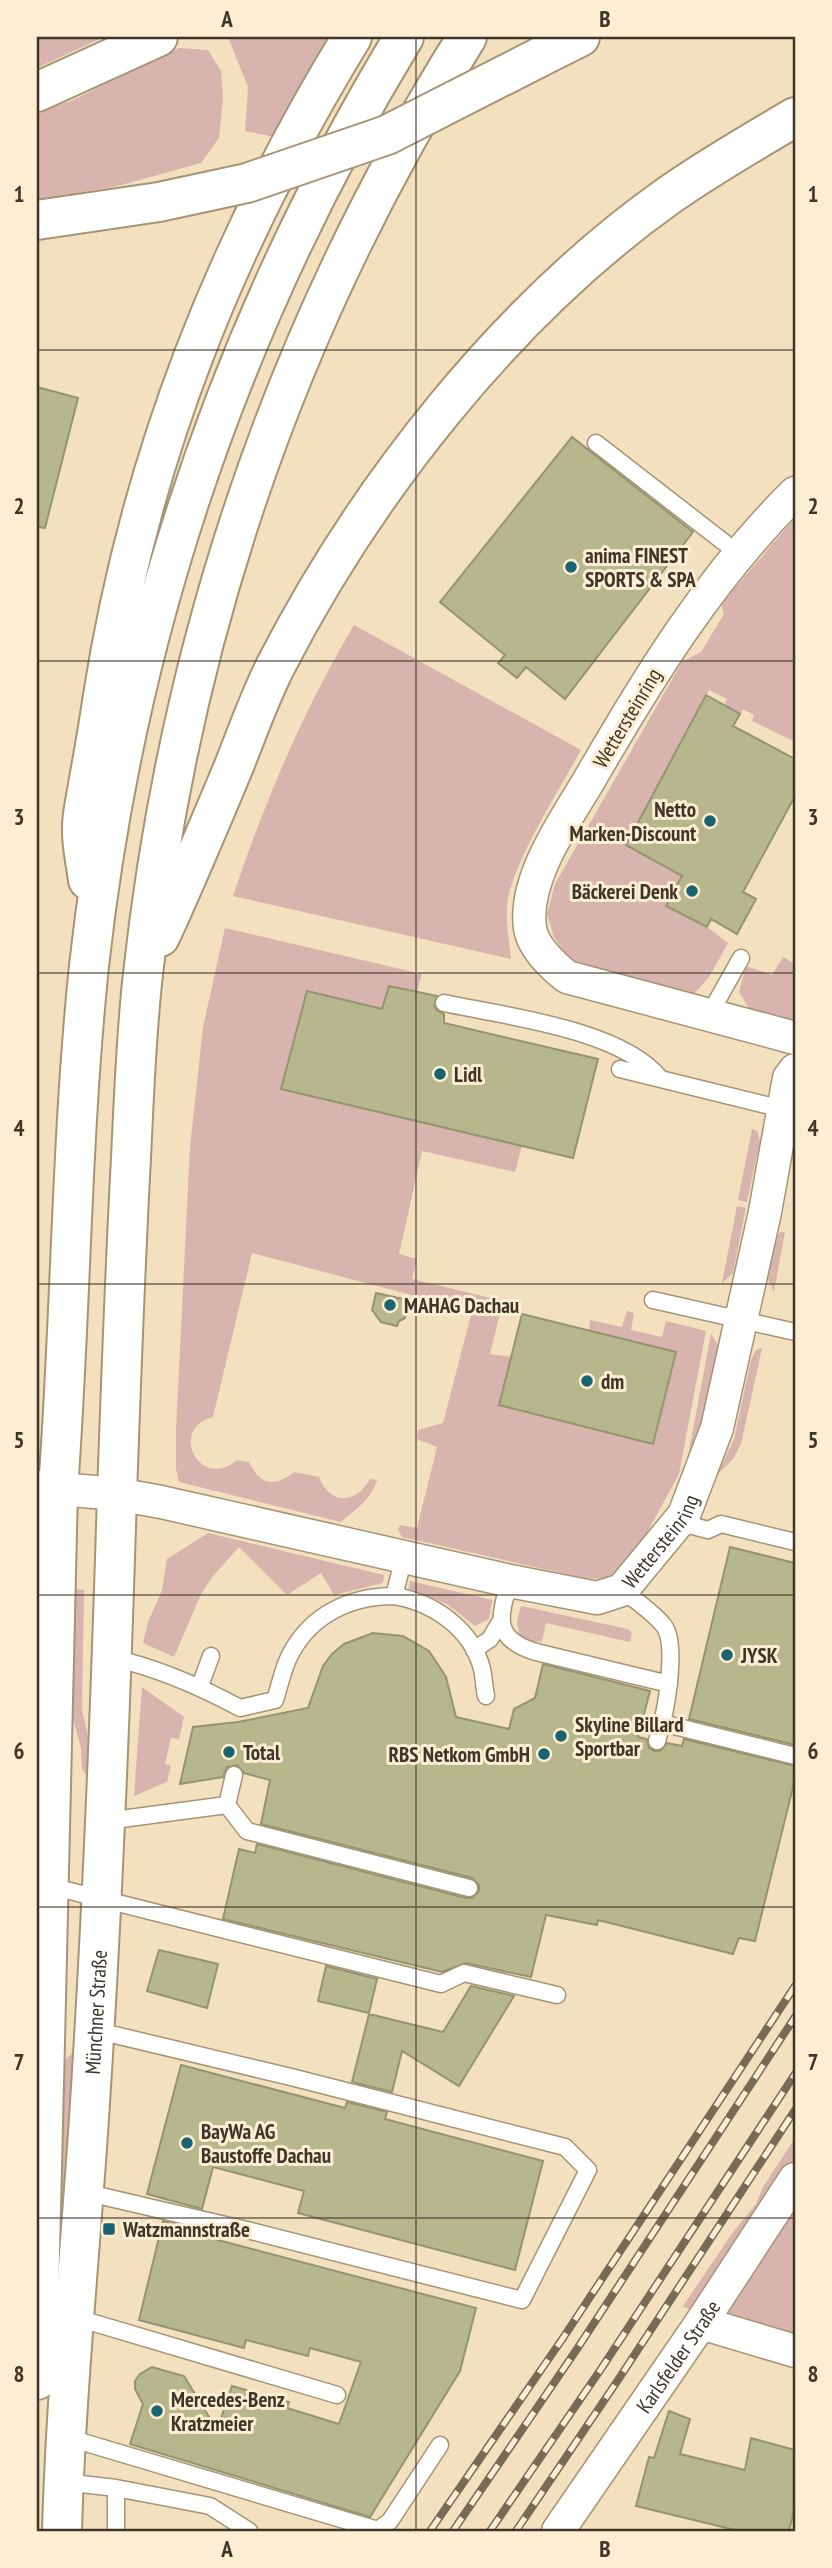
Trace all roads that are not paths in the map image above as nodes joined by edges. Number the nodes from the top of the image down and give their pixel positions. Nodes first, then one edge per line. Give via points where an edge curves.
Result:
1 (158, 37) edge
2 (352, 37) edge
3 (404, 37) edge
4 (467, 37) edge
5 (580, 37) edge
6 (37, 92) edge
7 (795, 117) edge
8 (37, 220) edge
9 (596, 443) dead end
10 (795, 493) edge
11 (739, 554) junction
12 (94, 931) junction
13 (741, 958) dead end
14 (143, 974) junction
15 (444, 1003) dead end
16 (709, 1015) junction
17 (795, 1038) edge
18 (620, 1069) dead end
19 (795, 1070) edge
20 (660, 1078) junction
21 (782, 1110) junction
22 (653, 1300) dead end
23 (741, 1321) junction
24 (795, 1332) edge
25 (47, 1488) edge
26 (117, 1493) junction
27 (678, 1522) junction
28 (795, 1542) edge
29 (404, 1557) junction
30 (510, 1581) junction
31 (622, 1590) junction
32 (394, 1596) junction
33 (500, 1622) junction
34 (474, 1650) junction
35 (211, 1656) dead end
36 (113, 1658) junction
37 (669, 1684) junction
38 (200, 1686) junction
39 (486, 1696) dead end
40 (662, 1723) junction
41 (657, 1741) dead end
42 (795, 1756) edge
43 (234, 1775) dead end
44 (227, 1805) junction
45 (106, 1821) junction
46 (50, 1886) junction
47 (469, 1888) dead end
48 (102, 1900) junction
49 (557, 1995) dead end
50 (94, 2030) junction
51 (795, 2179) edge
52 (84, 2192) junction
53 (39, 2218) edge
54 (56, 2313) junction
55 (701, 2323) junction
56 (795, 2351) edge
57 (37, 2380) edge
58 (337, 2395) dead end
59 (66, 2437) junction
60 (440, 2445) dead end
61 (64, 2482) junction
62 (116, 2488) junction
63 (62, 2531) edge
64 (116, 2531) edge
65 (249, 2531) edge
66 (558, 2531) edge

1 - 6 main road
2 - 12 main road via 238,245 193,351 161,443 127,568 81,828
3 - 12 main road via 288,249 202,459 142,661
4 - 14 main road, Münchner Straße via 334,277 245,499 175,760
5 - 8 main road, bridge via 387,135 247,183
7 - 14 main road via 668,196 603,247 543,300 425,435 364,516 273,670
9 - 11 lane via 673,493
10 - 11 street, Wettersteinring
11 - 16 street, Wettersteinring via 689,619 630,710 545,857 531,899 530,929 549,963 568,977
12 - 25 main road, Münchner Straße via 78,1119 65,1396
13 - 16 lane
14 - 26 main road, Münchner Straße
15 - 20 lane via 612,1043
16 - 17 street, Wettersteinring
18 - 20 lane
19 - 21 street, Wettersteinring
20 - 21 lane
21 - 23 street, Wettersteinring
22 - 23 lane
23 - 24 lane
23 - 27 street, Wettersteinring via 718,1428
25 - 26 street, Wettersteinring
25 - 46 main road, Münchner Straße
26 - 29 street, Wettersteinring
26 - 36 main road, Münchner Straße
27 - 28 lane via 708,1530 721,1524
27 - 31 street, Wettersteinring
29 - 30 street, Wettersteinring
29 - 32 lane
30 - 31 street, Wettersteinring via 597,1598
30 - 33 lane
31 - 37 lane via 666,1628
32 - 34 lane via 429,1605 461,1632
32 - 38 lane via 351,1602 319,1619 290,1654 275,1700 239,1715
33 - 34 lane via 489,1639
33 - 37 lane via 504,1633 527,1649
34 - 39 lane
35 - 38 lane
36 - 38 lane
36 - 45 main road, Münchner Straße
37 - 40 lane
40 - 41 lane
40 - 42 lane
43 - 44 lane
44 - 45 lane
44 - 47 lane via 247,1831
45 - 48 main road, Münchner Straße
46 - 48 lane
46 - 53 main road, Münchner Straße
48 - 49 lane via 441,1984 464,1973
48 - 50 main road, Münchner Straße
50 - 52 main road, Münchner Straße
50 - 52 lane via 565,2147 588,2170 522,2300
51 - 55 street, Karlsfelder Straße
52 - 54 main road, Münchner Straße
53 - 54 main road, Münchner Straße
54 - 57 main road, Münchner Straße
54 - 58 lane
54 - 59 main road, Münchner Straße
55 - 56 street
55 - 66 street, Karlsfelder Straße
59 - 60 lane via 378,2530 390,2521
59 - 61 main road, Münchner Straße
61 - 62 lane
61 - 63 main road, Münchner Straße
62 - 64 lane
62 - 65 lane via 210,2506

